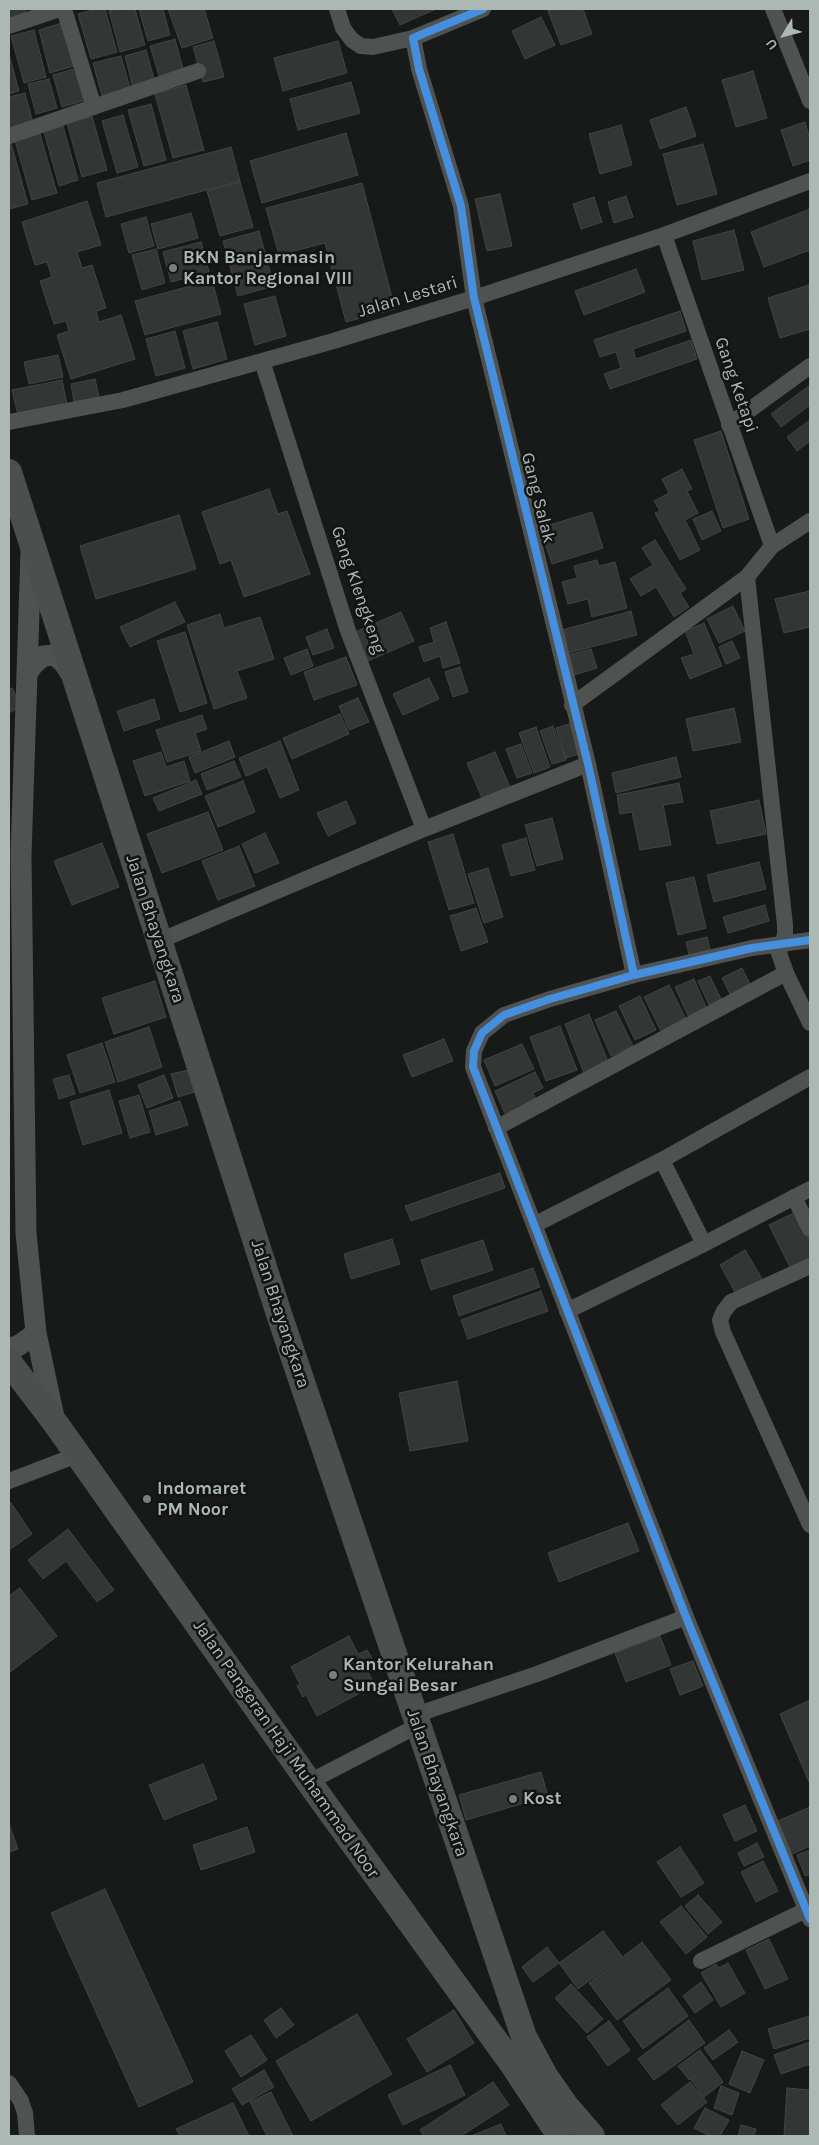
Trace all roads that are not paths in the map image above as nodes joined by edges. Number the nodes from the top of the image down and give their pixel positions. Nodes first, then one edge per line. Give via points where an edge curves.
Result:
1 (60, 9) edge
2 (64, 9) edge
3 (337, 9) edge
4 (483, 9) edge
5 (773, 9) edge
6 (9, 26) edge
7 (413, 38) junction
8 (198, 71) dead end
9 (810, 101) edge
10 (94, 107) junction
11 (9, 136) edge
12 (810, 181) edge
13 (664, 235) junction
14 (474, 298) junction
15 (262, 361) junction
16 (810, 366) edge
17 (9, 422) edge
18 (729, 425) junction
19 (9, 472) edge
20 (810, 521) edge
21 (31, 544) junction
22 (772, 546) junction
23 (747, 577) junction
24 (27, 674) junction
25 (74, 679) junction
26 (572, 705) junction
27 (588, 764) junction
28 (424, 829) junction
29 (810, 940) edge
30 (159, 941) junction
31 (783, 944) junction
32 (786, 973) junction
33 (634, 975) junction
34 (810, 1023) edge
35 (810, 1077) edge
36 (496, 1128) junction
37 (662, 1160) junction
38 (810, 1189) edge
39 (794, 1197) junction
40 (534, 1225) junction
41 (810, 1229) edge
42 (704, 1244) junction
43 (810, 1266) edge
44 (567, 1311) junction
45 (36, 1333) junction
46 (9, 1348) edge
47 (9, 1362) edge
48 (56, 1424) junction
49 (77, 1454) junction
50 (9, 1480) edge
51 (810, 1524) edge
52 (686, 1617) junction
53 (416, 1720) junction
54 (309, 1782) junction
55 (808, 1914) edge
56 (700, 1961) dead end
57 (512, 2002) junction
58 (481, 2021) junction
59 (9, 2083) edge
60 (27, 2136) edge
61 (560, 2136) edge
62 (592, 2136) edge

1 - 6 street
2 - 10 street
3 - 7 street via 342,28 361,46 373,47
4 - 7 street
5 - 9 street
7 - 14 street, Gang Salak via 429,104 461,206
8 - 10 street
10 - 11 street
12 - 13 street, Jalan Lestari
13 - 14 street, Jalan Lestari
13 - 18 street, Gang Ketapi
14 - 15 street, Jalan Lestari
14 - 26 street, Gang Salak
15 - 17 street, Jalan Lestari via 123,400
15 - 28 street, Gang Klengkeng via 348,631
16 - 18 street
18 - 22 street, Gang Ketapi
19 - 21 main road, Jalan Bhayangkara
20 - 22 street
21 - 24 street
21 - 25 main road, Jalan Bhayangkara
22 - 23 street
23 - 26 street
23 - 31 street via 785,924
24 - 25 street via 43,656 55,655
24 - 45 street via 21,855 26,1234
25 - 30 main road, Jalan Bhayangkara
26 - 27 street, Gang Salak
27 - 28 street
27 - 33 street, Gang Salak
28 - 30 street
29 - 31 street
30 - 53 main road, Jalan Bhayangkara via 276,1305
31 - 32 street via 780,953
31 - 33 street
32 - 34 street
32 - 36 street
33 - 36 street via 504,1015 482,1033 474,1051 473,1067
35 - 37 street
36 - 40 street
37 - 40 street
37 - 42 street
38 - 39 street
39 - 41 street
39 - 42 street
40 - 44 street
42 - 44 street
43 - 51 street via 732,1302 720,1320
44 - 52 street
45 - 46 street via 18,1346
45 - 48 street
47 - 48 main road, Jalan Pangeran Haji Muhammad Noor
48 - 49 main road, Jalan Pangeran Haji Muhammad Noor
49 - 50 street
49 - 54 main road, Jalan Pangeran Haji Muhammad Noor
52 - 53 street
52 - 55 street
53 - 54 street
53 - 57 main road, Jalan Bhayangkara
54 - 58 main road, Jalan Pangeran Haji Muhammad Noor
55 - 56 street
57 - 58 main road
57 - 62 main road, Jalan Bhayangkara via 524,2037 545,2076
58 - 61 main road, Jalan Pangeran Haji Muhammad Noor
59 - 60 street via 21,2101

